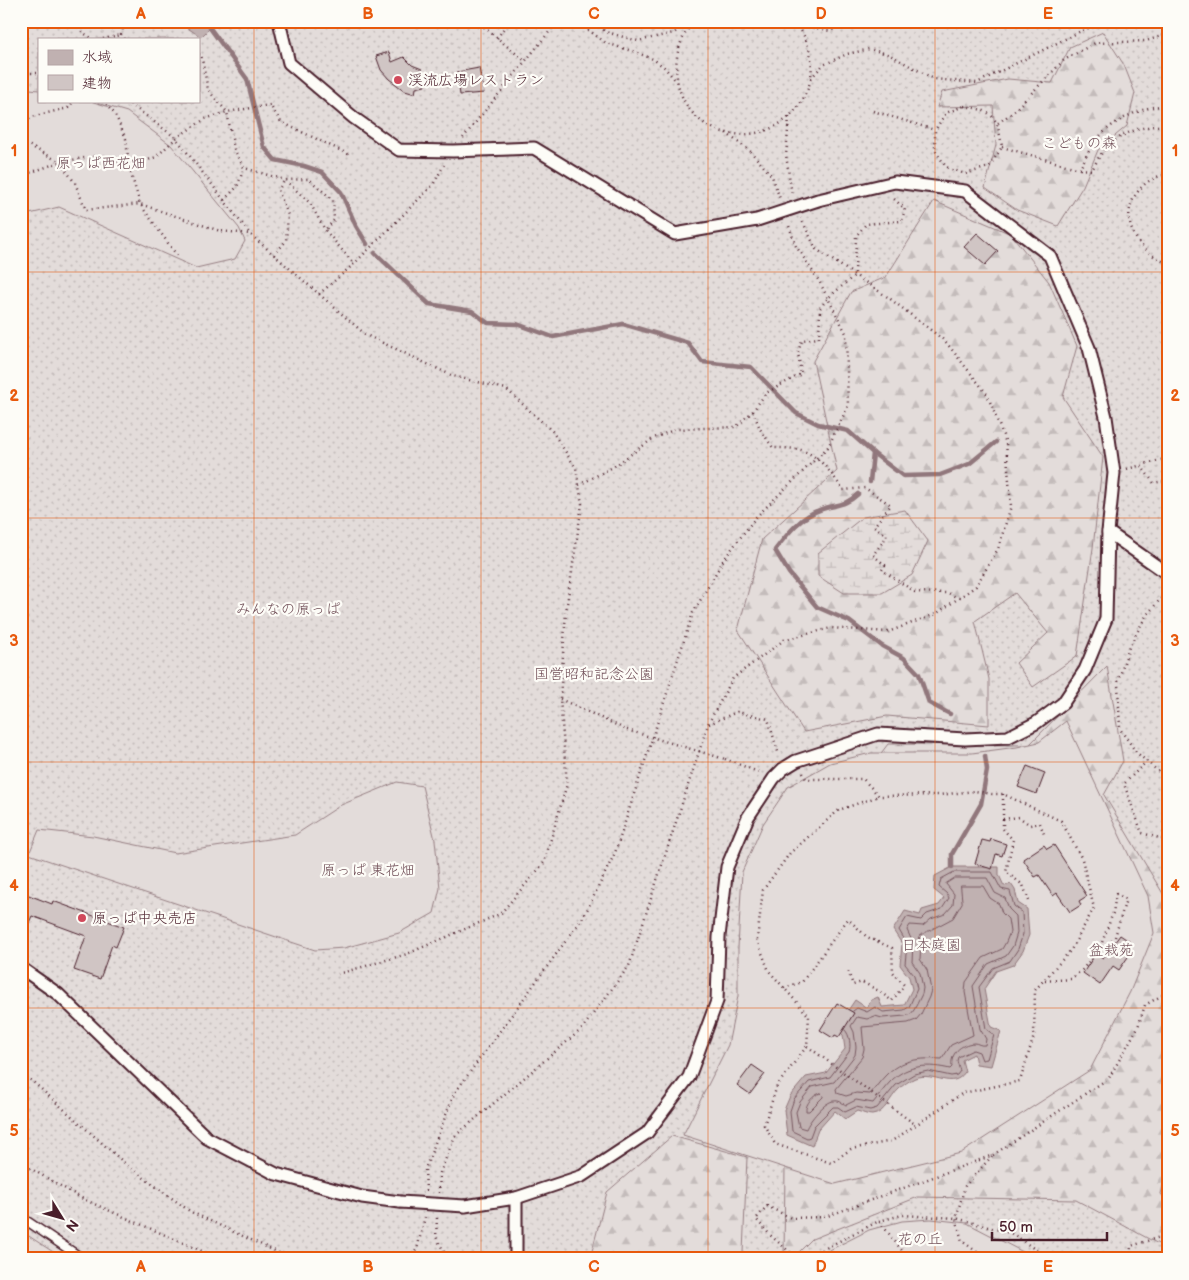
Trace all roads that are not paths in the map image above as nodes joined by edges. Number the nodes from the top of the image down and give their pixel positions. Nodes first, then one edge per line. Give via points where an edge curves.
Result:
1 (278, 21) edge
2 (1108, 532) junction
3 (1168, 574) edge
4 (21, 968) edge
5 (516, 1198) junction
6 (21, 1217) edge
7 (83, 1259) edge
8 (516, 1259) edge

1 - 2 street, bridge via 288,63 354,118 399,150 534,148 675,234 757,220 818,200 895,182 965,191 1050,256 1089,348 1106,417 1114,473
2 - 3 street
2 - 5 street via 1106,619 1085,670 1063,703 1036,723 1008,737 965,740 878,734 796,761 782,769 748,817 727,866 719,937 717,1001 689,1077 647,1133 582,1176
4 - 5 street, bridge via 58,994 207,1138 276,1174 362,1197 400,1202 465,1206
5 - 8 street
6 - 7 lane

